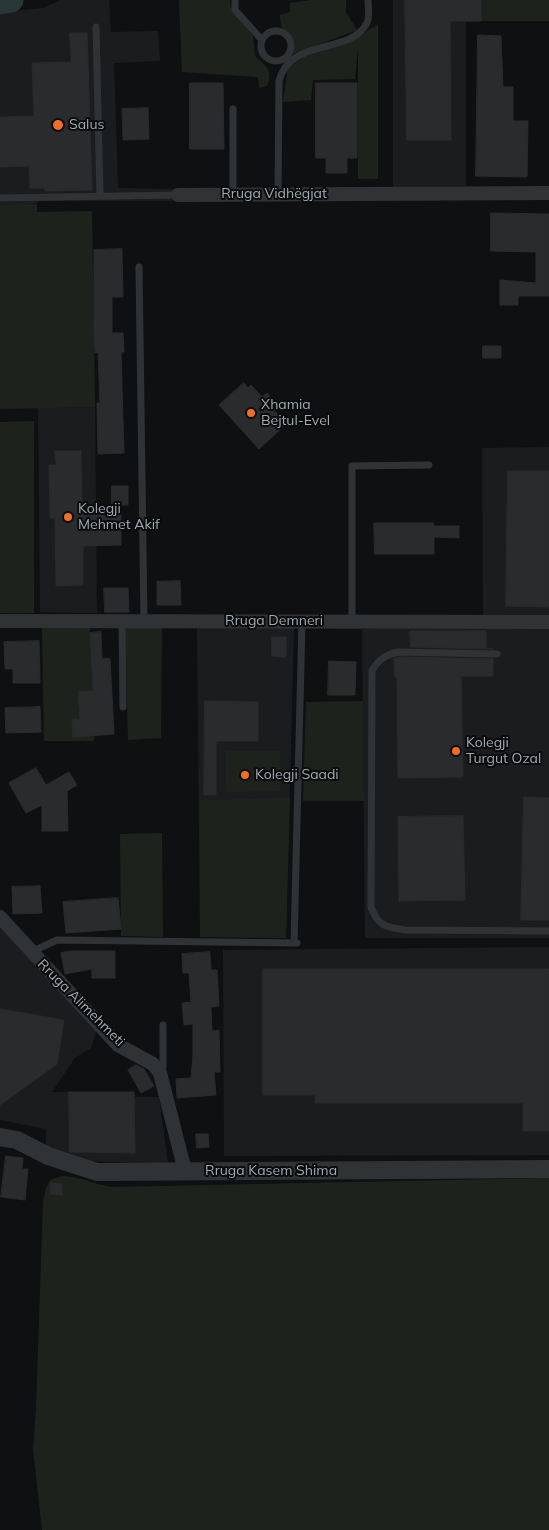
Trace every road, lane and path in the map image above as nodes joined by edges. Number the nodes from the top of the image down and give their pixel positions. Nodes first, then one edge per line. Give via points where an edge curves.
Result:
1 (235, 0) edge
2 (368, 0) edge
3 (96, 27) dead end
4 (262, 40) junction
5 (290, 57) junction
6 (233, 109) dead end
7 (549, 193) edge
8 (278, 194) junction
9 (100, 195) junction
10 (178, 195) joint
11 (233, 195) junction
12 (0, 198) edge
13 (139, 267) dead end
14 (429, 466) dead end
15 (0, 621) edge
16 (122, 621) junction
17 (144, 621) junction
18 (302, 622) junction
19 (352, 622) junction
20 (549, 622) edge
21 (497, 654) dead end
22 (124, 707) dead end
23 (0, 917) edge
24 (549, 931) edge
25 (31, 952) junction
26 (163, 1025) dead end
27 (160, 1073) junction
28 (0, 1137) edge
29 (549, 1169) edge
30 (185, 1172) junction

1 - 4 lane via 235,10
2 - 5 lane via 368,22 361,32
3 - 9 lane
4 - 5 lane via 261,50 266,58 280,60
4 - 5 lane via 269,33 279,31 291,46
5 - 8 lane via 279,81
6 - 11 lane
7 - 8 street, Rruga Vidhëgjat
8 - 11 street, Rruga Vidhëgjat
9 - 10 lane, Rruga Vidhëgjat
9 - 12 lane, Rruga Vidhëgjat
10 - 11 street, Rruga Vidhëgjat
13 - 17 lane
14 - 19 lane via 352,466
15 - 16 street, Rruga Demneri
16 - 17 street, Rruga Demneri
16 - 22 lane
17 - 18 street, Rruga Demneri
18 - 19 street, Rruga Demneri
18 - 25 lane via 296,943 58,940
19 - 20 street, Rruga Demneri
21 - 24 lane via 398,652 382,659 372,672 372,907 376,920 387,928
23 - 25 street, Rruga Alimehmeti
25 - 27 street, Rruga Alimehmeti via 118,1045 153,1064
26 - 27 lane via 163,1067
27 - 30 street
28 - 30 street, Rruga Kasem Shima via 17,1140 48,1156 97,1172
29 - 30 street, Rruga Kasem Shima

